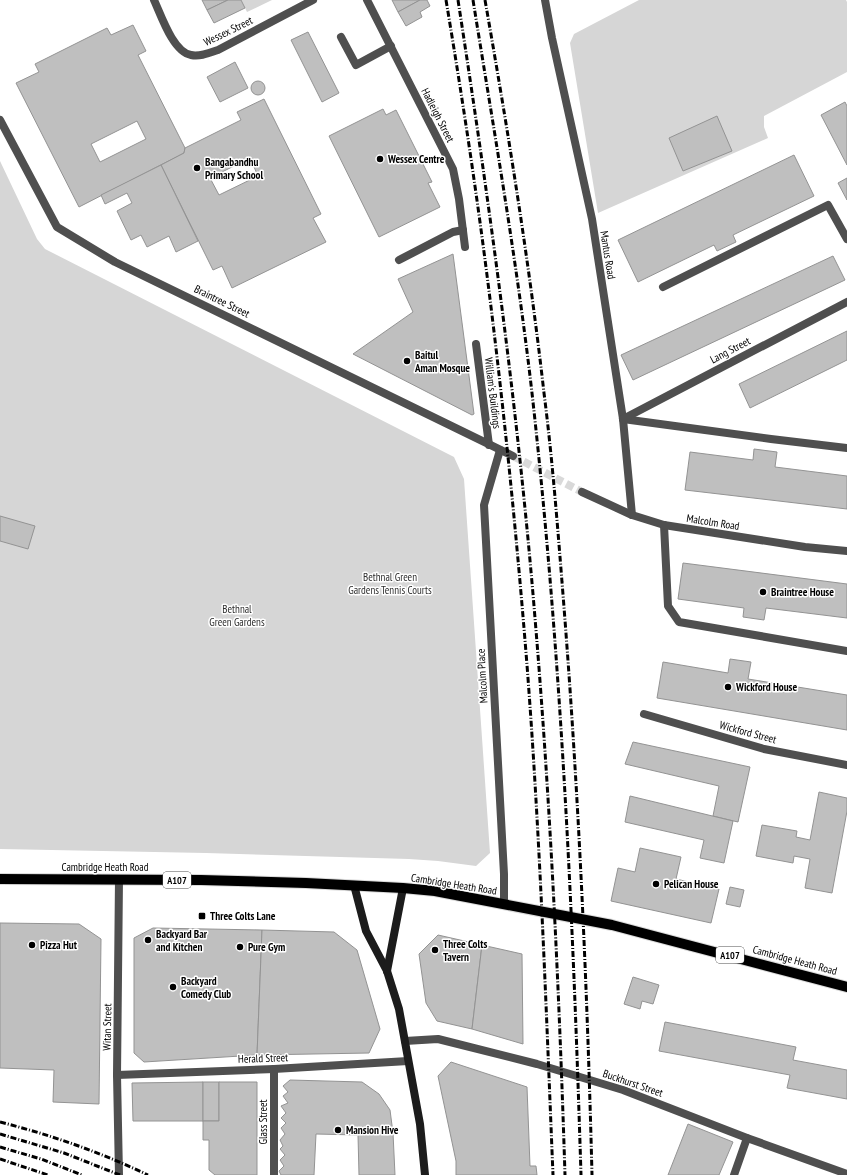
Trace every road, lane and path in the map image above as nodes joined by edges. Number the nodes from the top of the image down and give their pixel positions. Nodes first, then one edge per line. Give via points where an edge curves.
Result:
1 (154, 0) edge
2 (313, 0) edge
3 (368, 0) edge
4 (545, 0) edge
5 (341, 37) dead end
6 (391, 46) junction
7 (0, 120) edge
8 (463, 230) junction
9 (847, 239) edge
10 (465, 247) dead end
11 (399, 260) dead end
12 (663, 287) dead end
13 (847, 302) edge
14 (476, 344) dead end
15 (623, 419) junction
16 (488, 445) junction
17 (847, 448) edge
18 (500, 450) junction
19 (513, 456) tunnel mouth
20 (582, 492) tunnel mouth
21 (632, 515) junction
22 (664, 525) junction
23 (847, 551) edge
24 (847, 651) edge
25 (644, 714) dead end
26 (847, 765) edge
27 (0, 879) edge
28 (120, 879) junction
29 (354, 885) junction
30 (403, 888) junction
31 (504, 904) junction
32 (386, 971) junction
33 (847, 987) edge
34 (405, 1041) junction
35 (408, 1061) junction
36 (274, 1069) junction
37 (117, 1075) junction
38 (747, 1138) junction
39 (847, 1174) edge
40 (119, 1175) edge
41 (274, 1175) edge
42 (425, 1175) edge
43 (734, 1175) edge

1 - 2 street, Wessex Street via 180,50 190,55 203,55 218,50
3 - 6 street, Hadleigh Street
4 - 15 street, Mantus Road via 592,219
5 - 6 street via 356,65
6 - 8 street, Hadleigh Street via 453,169
7 - 16 street, Braintree Street via 57,227 115,262
8 - 10 street, Hadleigh Street
8 - 11 street via 453,232
9 - 12 street via 828,205
13 - 15 street, Lang Street
14 - 16 street, William's Buildings
15 - 17 street
15 - 21 street, Mantus Road
16 - 18 street
18 - 19 street
18 - 31 street, Malcolm Place via 484,505
20 - 21 street, Malcolm Road
21 - 22 street, Malcolm Road
22 - 23 street, Malcolm Road
22 - 24 street via 668,606 679,622
25 - 26 street, Wickford Street via 764,749
27 - 28 main road, Cambridge Heath Road / A107
28 - 29 main road, Cambridge Heath Road / A107
28 - 37 street, Witan Street
29 - 30 main road, Cambridge Heath Road / A107
29 - 32 main road via 366,931
30 - 31 main road, Cambridge Heath Road / A107 via 435,891
30 - 32 main road
31 - 33 main road, Cambridge Heath Road / A107 via 612,925
32 - 34 main road via 399,1009
34 - 35 main road
34 - 38 street, Buckhurst Street via 438,1039 537,1064 623,1090
35 - 36 street, Herald Street
35 - 42 main road via 420,1124
36 - 37 street, Herald Street
36 - 41 street, Glass Street
37 - 40 street, Witan Street
38 - 39 street, Buckhurst Street
38 - 43 street

